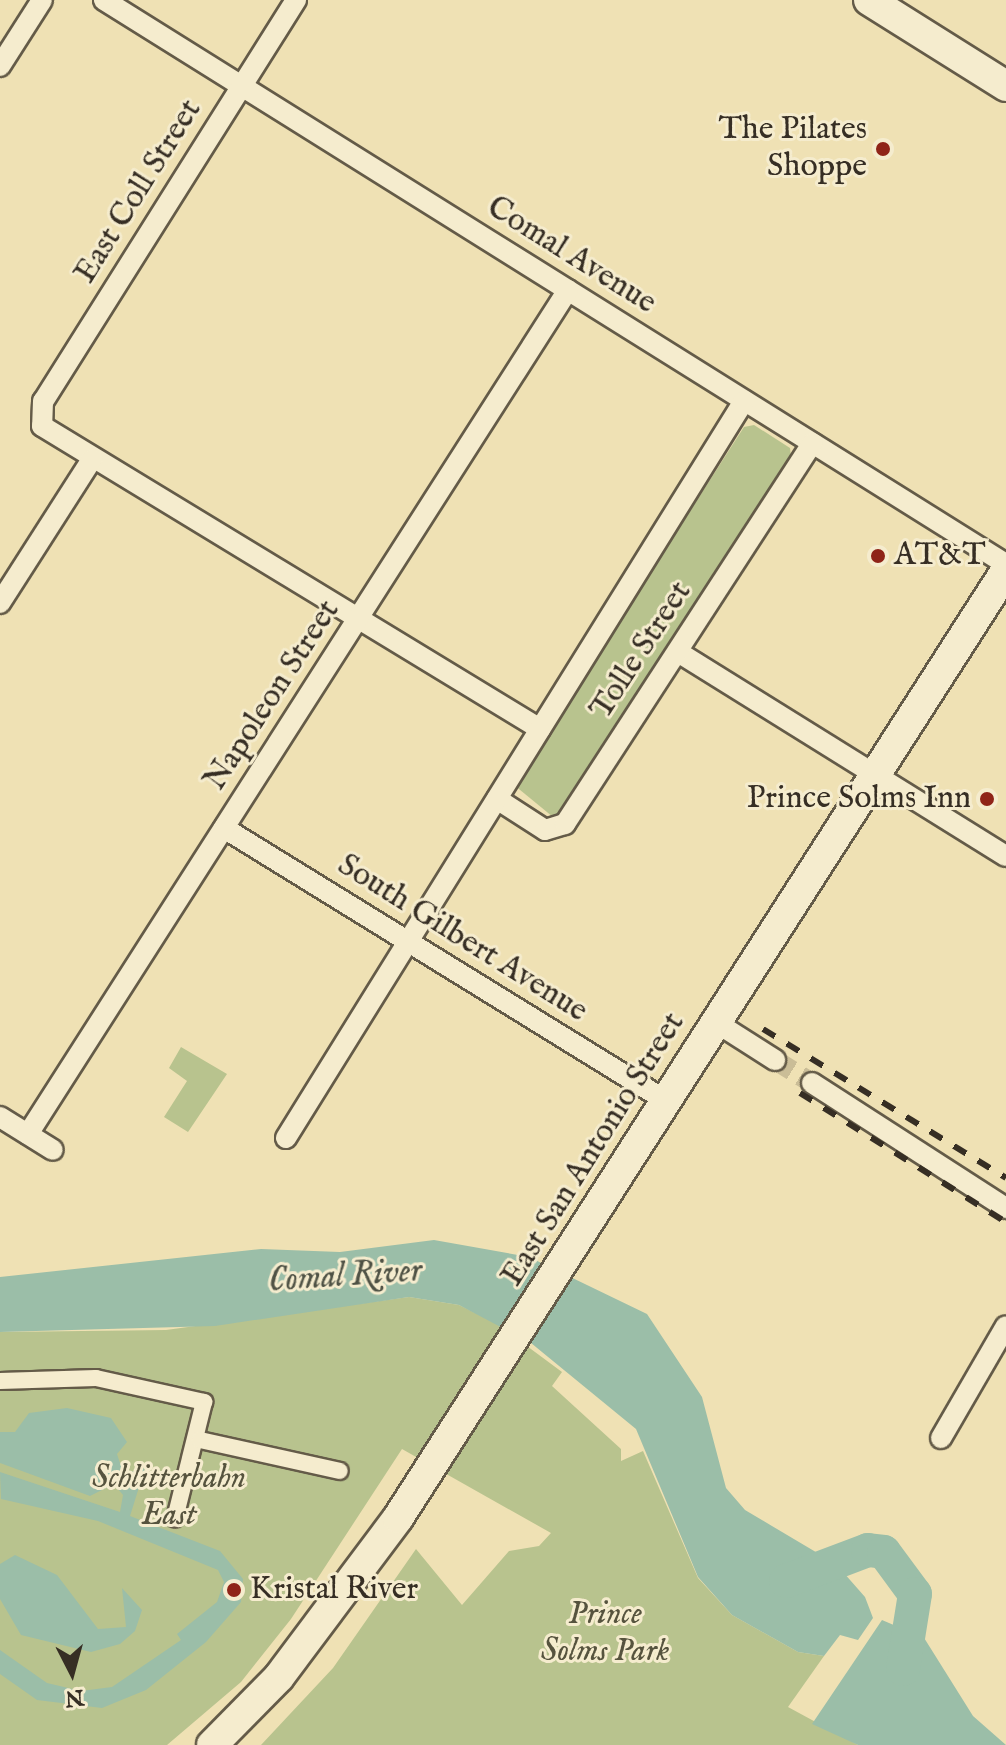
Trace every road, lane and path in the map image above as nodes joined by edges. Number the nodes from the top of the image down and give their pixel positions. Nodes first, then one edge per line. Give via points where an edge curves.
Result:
1 (42, 0) edge
2 (104, 0) edge
3 (296, 0) edge
4 (869, 0) edge
5 (0, 66) edge
6 (241, 85) junction
7 (1006, 86) edge
8 (568, 290) junction
9 (744, 401) junction
10 (812, 443) junction
11 (92, 459) junction
12 (1006, 564) edge
13 (1006, 571) edge
14 (0, 603) edge
15 (358, 619) junction
16 (678, 652) junction
17 (540, 729) junction
18 (876, 775) junction
19 (497, 799) junction
20 (224, 828) junction
21 (1006, 856) edge
22 (408, 942) junction
23 (717, 1023) junction
24 (775, 1060) tunnel mouth
25 (812, 1083) tunnel mouth
26 (668, 1102) junction
27 (0, 1117) edge
28 (28, 1134) junction
29 (286, 1138) dead end
30 (53, 1150) dead end
31 (1006, 1208) edge
32 (1006, 1326) edge
33 (0, 1381) edge
34 (941, 1438) dead end
35 (200, 1440) junction
36 (340, 1471) dead end
37 (175, 1518) dead end
38 (212, 1745) edge

1 - 5 street
2 - 6 street, Comal Avenue
3 - 6 street, East Coll Street
4 - 7 main road
6 - 8 street, Comal Avenue
6 - 11 street, East Coll Street via 43,401 40,419 45,430
8 - 9 street, Comal Avenue
8 - 15 street, Napoleon Street
9 - 10 street, Comal Avenue
9 - 17 street, Tolle Street
10 - 12 street, Comal Avenue
10 - 16 street, Tolle Street
11 - 14 street
11 - 15 street
13 - 18 main road, East San Antonio Street
15 - 17 street
15 - 20 street, Napoleon Street
16 - 18 street
16 - 19 street, Tolle Street via 561,828 545,830
17 - 19 street, Tolle Street
18 - 21 street
18 - 23 main road, East San Antonio Street
19 - 22 street, Tolle Street
20 - 22 street, South Gilbert Avenue
20 - 28 street, Napoleon Street
22 - 26 street, South Gilbert Avenue
22 - 29 street, Tolle Street
23 - 24 street
23 - 26 main road, East San Antonio Street
25 - 31 street
26 - 38 main road, East San Antonio Street via 398,1518 279,1677
27 - 28 street
28 - 30 street
32 - 34 street
33 - 35 street via 96,1378 204,1402
35 - 36 street
35 - 37 street

